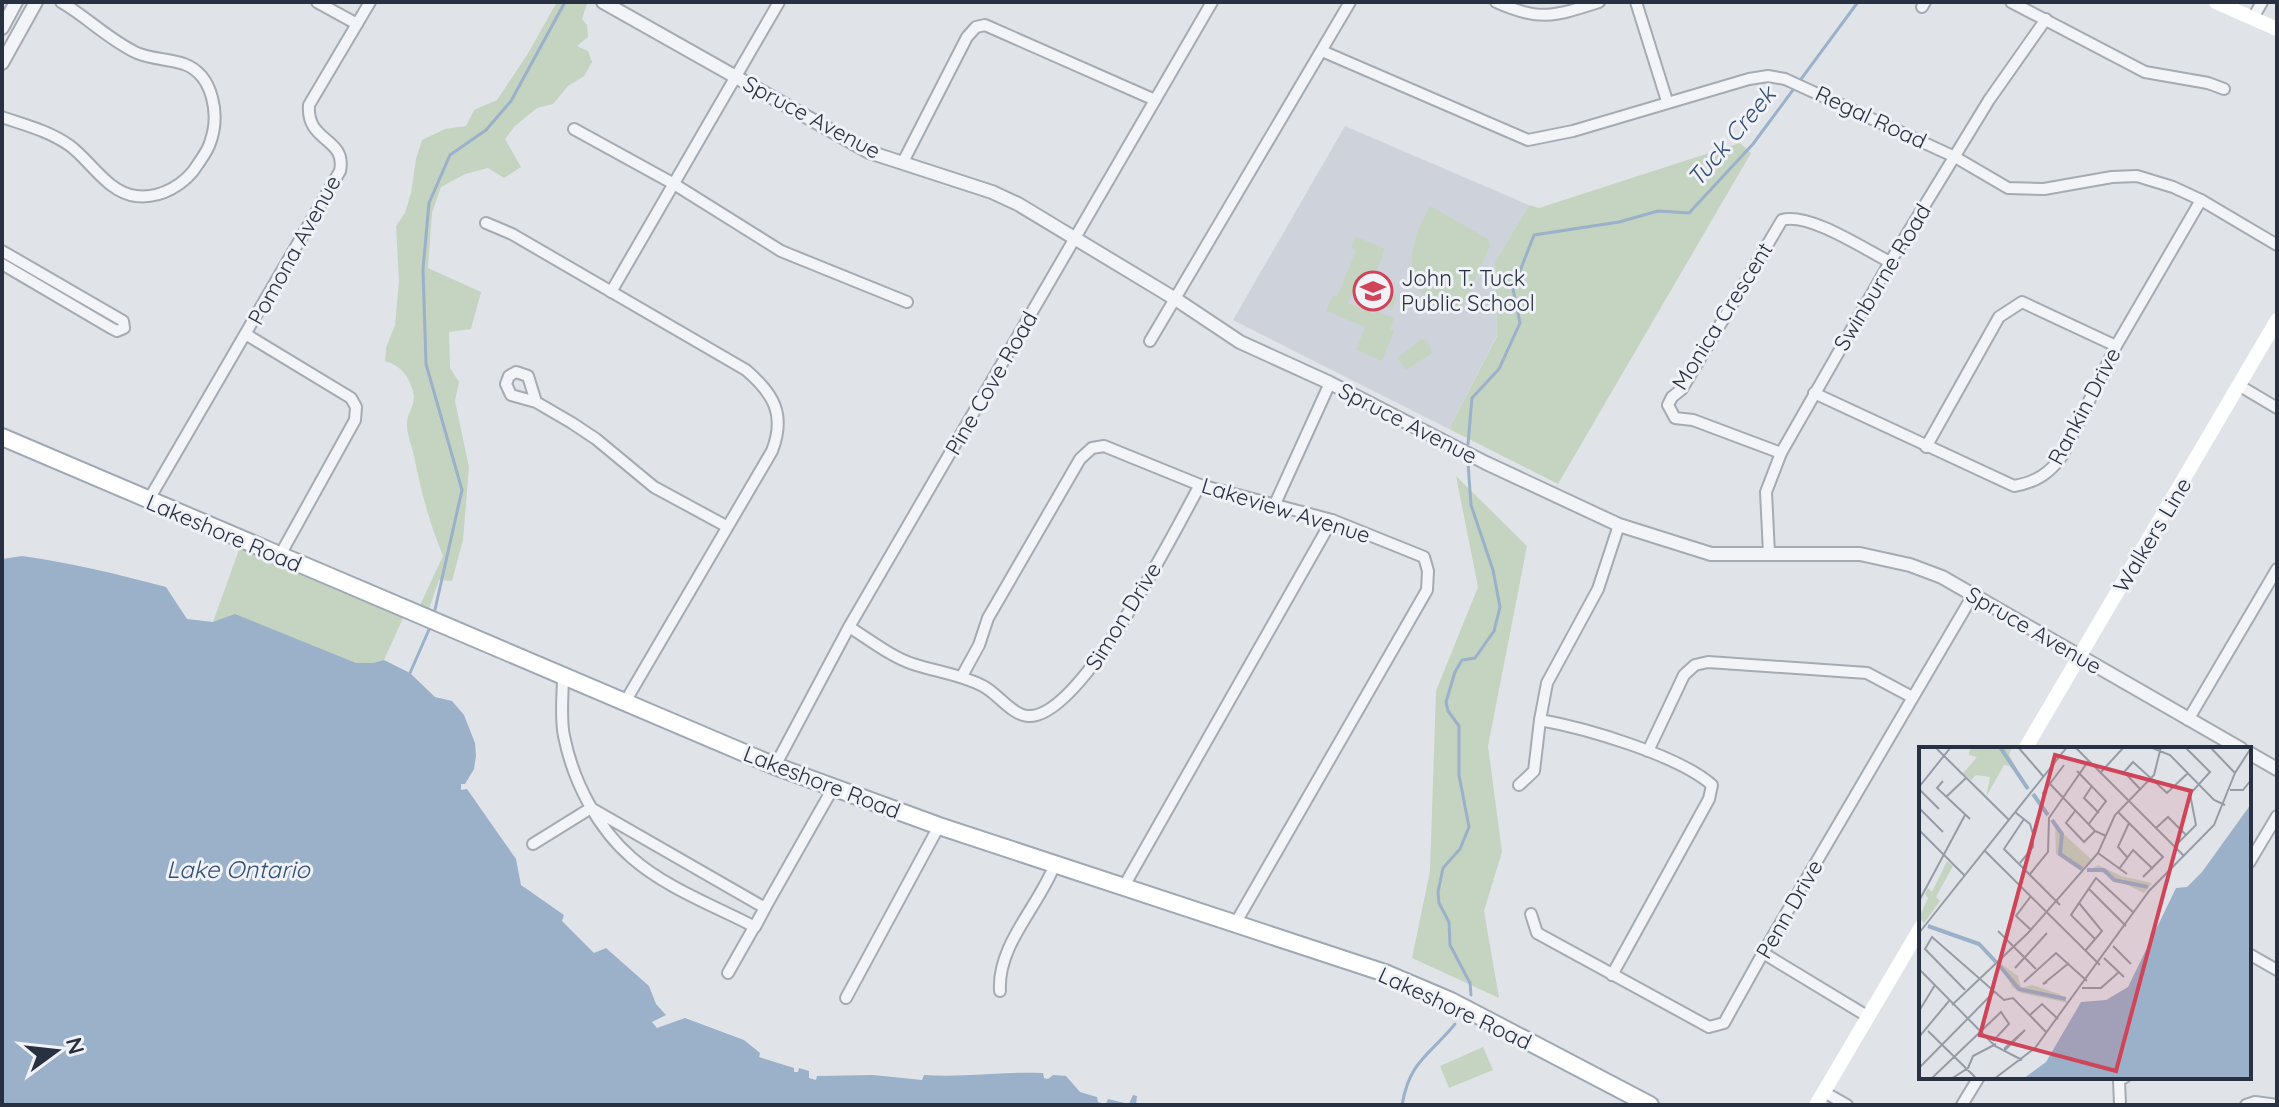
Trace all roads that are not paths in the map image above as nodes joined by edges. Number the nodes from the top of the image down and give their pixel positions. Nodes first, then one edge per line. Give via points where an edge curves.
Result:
1 (16, 2) edge
2 (36, 2) edge
3 (61, 2) edge
4 (317, 2) edge
5 (370, 2) edge
6 (603, 2) edge
7 (779, 2) edge
8 (1212, 2) edge
9 (1350, 2) edge
10 (1496, 2) edge
11 (1599, 2) edge
12 (1636, 2) edge
13 (2011, 2) edge
14 (2216, 2) edge
15 (2262, 2) edge
16 (2253, 18) junction
17 (2046, 19) junction
18 (357, 24) junction
19 (2, 28) edge
20 (2277, 29) edge
21 (1322, 51) junction
22 (2, 63) edge
23 (736, 77) junction
24 (2224, 89) dead end
25 (1155, 100) junction
26 (1667, 101) junction
27 (2, 117) edge
28 (574, 129) dead end
29 (1955, 157) junction
30 (903, 162) junction
31 (674, 184) junction
32 (2201, 200) junction
33 (486, 223) dead end
34 (1075, 237) junction
35 (2277, 245) edge
36 (2, 251) edge
37 (1890, 262) junction
38 (2, 264) edge
39 (34, 276) junction
40 (611, 292) junction
41 (1177, 300) junction
42 (907, 302) dead end
43 (2277, 320) edge
44 (247, 335) junction
45 (1150, 341) dead end
46 (2116, 346) junction
47 (1330, 383) junction
48 (2240, 386) junction
49 (1814, 393) junction
50 (536, 402) dead end
51 (2277, 408) edge
52 (2, 437) edge
53 (1926, 447) junction
54 (1781, 453) junction
55 (1200, 485) junction
56 (148, 501) junction
57 (1274, 506) junction
58 (1332, 520) junction
59 (1619, 525) junction
60 (726, 526) junction
61 (1769, 553) junction
62 (279, 557) junction
63 (2277, 569) edge
64 (1973, 595) junction
65 (849, 627) junction
66 (2080, 656) junction
67 (563, 675) junction
68 (962, 676) junction
69 (1912, 697) junction
70 (625, 702) junction
71 (1540, 720) junction
72 (2188, 720) junction
73 (2026, 747) edge
74 (2237, 747) edge
75 (1648, 751) junction
76 (2251, 754) edge
77 (775, 766) junction
78 (2277, 769) edge
79 (1519, 785) dead end
80 (833, 788) junction
81 (591, 808) junction
82 (2277, 816) edge
83 (939, 826) junction
84 (533, 844) dead end
85 (2251, 860) edge
86 (1055, 864) junction
87 (1125, 888) junction
88 (1531, 914) dead end
89 (1235, 924) junction
90 (755, 927) junction
91 (1919, 930) edge
92 (1763, 953) junction
93 (2251, 955) edge
94 (2277, 970) edge
95 (728, 973) dead end
96 (1612, 975) junction
97 (1000, 991) dead end
98 (846, 998) dead end
99 (1867, 1016) junction
100 (1978, 1079) edge
101 (2121, 1079) edge
102 (1820, 1098) edge
103 (1650, 1105) edge
104 (1847, 1105) edge
105 (1962, 1105) edge
106 (2120, 1105) edge
107 (2246, 1105) edge
108 (2277, 1105) edge

1 - 19 street
2 - 22 street
3 - 27 street via 140,55 197,72 211,90 211,143 186,181 171,190 136,197 115,188 70,146
4 - 18 street
5 - 18 street, Pomona Avenue
6 - 23 street, Spruce Avenue
7 - 23 street
8 - 25 street, Pine Cove Road
9 - 21 street
10 - 11 street via 1531,16
12 - 26 street
13 - 17 street
14 - 16 main road
15 - 16 street
16 - 20 main road
17 - 24 street via 2145,72
17 - 29 street, Swinburne Road
18 - 44 street, Pomona Avenue via 309,105 312,127 342,159 340,171
21 - 26 street, Regal Road via 1528,140
21 - 41 street
23 - 30 street, Spruce Avenue via 869,152
23 - 31 street
25 - 30 street via 985,25 976,27
25 - 34 street, Pine Cove Road
26 - 29 street, Regal Road via 1768,76 1807,87
28 - 31 street
29 - 32 street, Regal Road via 2008,188 2044,189 2137,176
29 - 37 street, Swinburne Road
30 - 34 street, Spruce Avenue via 992,192
31 - 40 street
31 - 42 street via 781,251
32 - 35 street, Regal Road
32 - 46 street, Rankin Drive
33 - 40 street
34 - 41 street, Spruce Avenue
34 - 65 street, Pine Cove Road
36 - 39 street
37 - 49 street, Swinburne Road
37 - 54 street, Monica Crescent via 1807,221 1782,220 1668,405 1675,418
38 - 39 street
39 - 39 street via 111,328 124,328 123,321
40 - 60 street via 746,370 765,386 776,406 778,435 772,451
41 - 45 street
41 - 47 street, Spruce Avenue via 1240,342
43 - 48 main road, Walkers Line
44 - 56 street, Pomona Avenue
44 - 62 street via 351,398 356,407 355,420
46 - 53 street, Rankin Drive via 2062,456 2050,472 2031,483 2014,486
46 - 53 street via 2022,302 2010,308 1999,317
47 - 57 street
47 - 59 street, Spruce Avenue
48 - 51 street
48 - 66 main road, Walkers Line
49 - 53 street, Rankin Drive
49 - 54 street, Swinburne Road
50 - 60 street via 596,439 654,487
52 - 56 main road, Lakeshore Road
54 - 61 street, Swinburne Road via 1766,492
55 - 57 street, Lakeview Avenue
55 - 68 street, Simon Drive via 1093,668 1051,706 1037,715 1021,714
55 - 68 street, Lakeview Avenue via 1104,446 1092,448 1080,459 988,618
56 - 62 main road, Lakeshore Road
57 - 58 street, Lakeview Avenue
58 - 87 street
58 - 89 street, Lakeview Avenue via 1424,557 1427,590
59 - 61 street, Spruce Avenue via 1711,554
59 - 71 street via 1598,589 1547,683
60 - 70 street
61 - 64 street, Spruce Avenue via 1860,554 1910,565
62 - 67 main road, Lakeshore Road
63 - 72 street
64 - 66 street, Spruce Avenue
64 - 69 street, Penn Drive
65 - 68 street, Simon Drive via 911,663
65 - 77 street, Pine Cove Road
66 - 72 street, Spruce Avenue
66 - 73 main road, Walkers Line
67 - 70 main road, Lakeshore Road
67 - 81 street via 563,733
69 - 75 street via 1867,673 1708,662 1684,675
69 - 92 street, Penn Drive
70 - 77 main road, Lakeshore Road
71 - 75 street
71 - 79 street via 1534,771
72 - 74 street, Spruce Avenue
75 - 96 street via 1710,783 1712,790
76 - 78 street
77 - 80 main road, Lakeshore Road
80 - 83 main road, Lakeshore Road
80 - 90 street
81 - 84 street
81 - 90 street via 632,858
81 - 90 street via 765,908
82 - 85 street
83 - 86 main road, Lakeshore Road
83 - 98 street
86 - 87 main road, Lakeshore Road
86 - 97 street via 1005,956
87 - 89 main road, Lakeshore Road
88 - 96 street, Penn Drive via 1537,933
89 - 103 main road, Lakeshore Road via 1434,993
90 - 95 street
91 - 99 main road
92 - 96 street, Penn Drive via 1724,1023 1717,1026 1709,1027
92 - 99 street
93 - 94 street
99 - 102 main road
100 - 105 street
101 - 106 street
102 - 104 street
107 - 108 street

